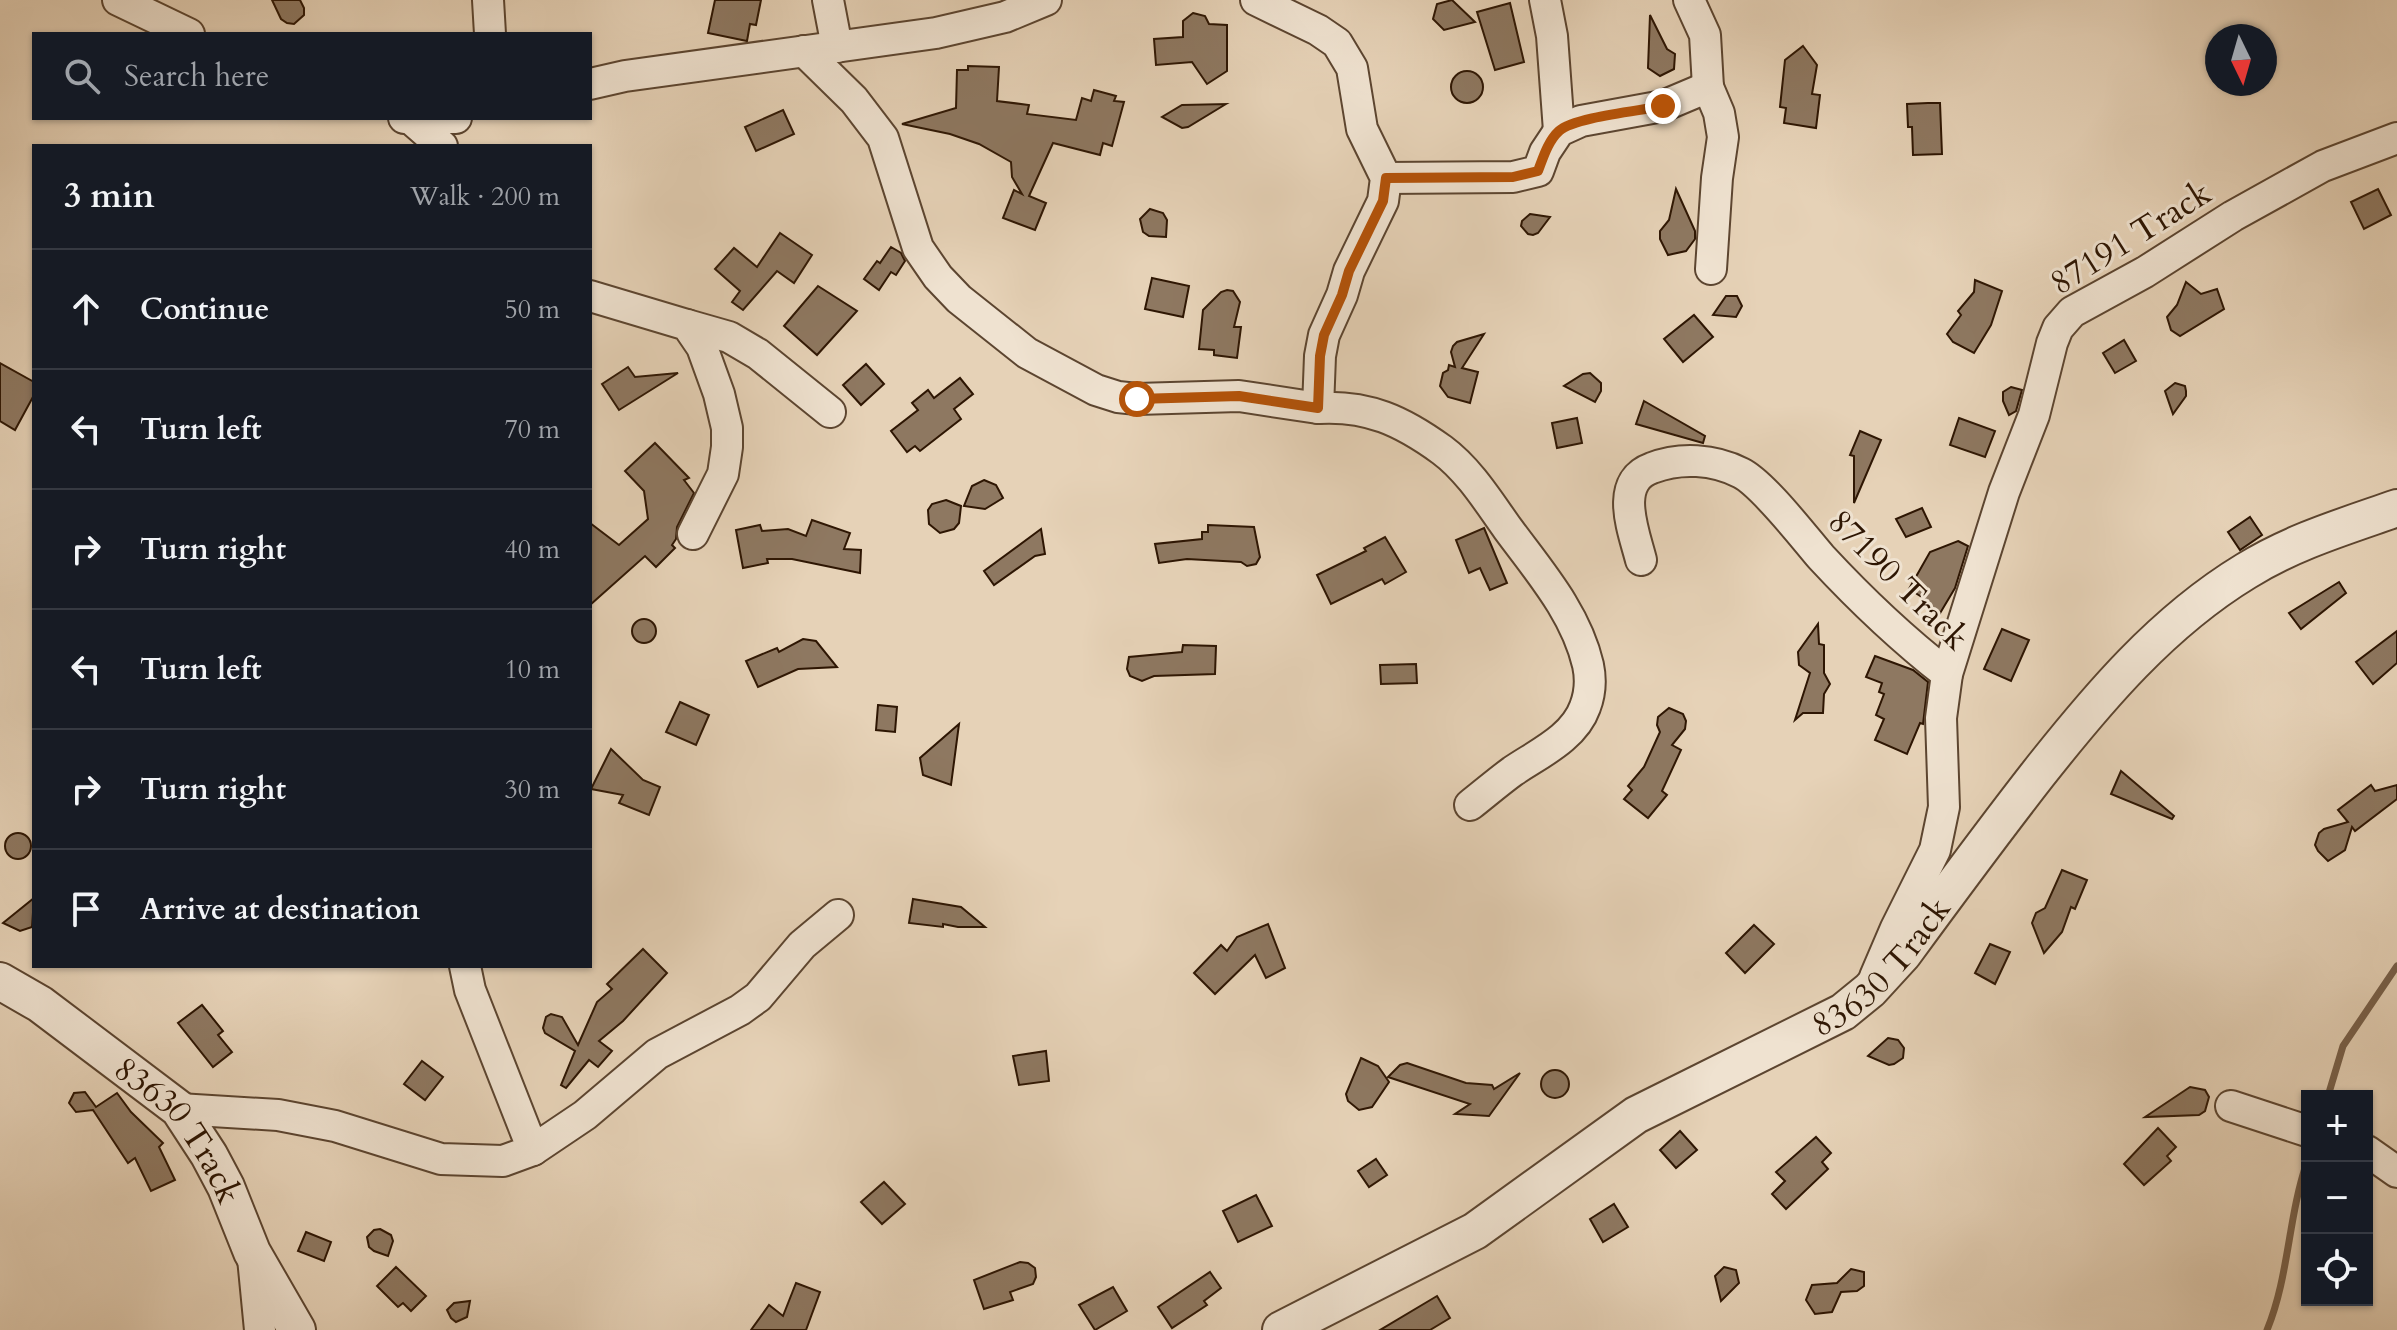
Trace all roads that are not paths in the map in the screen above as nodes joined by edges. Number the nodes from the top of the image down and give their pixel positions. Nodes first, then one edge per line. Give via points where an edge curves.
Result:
1 (118, 0) edge
2 (488, 0) edge
3 (828, 0) edge
4 (1046, 0) edge
5 (1256, 0) edge
6 (1545, 0) edge
7 (1689, 0) edge
8 (185, 32) edge
9 (490, 32) edge
10 (837, 47) junction
11 (804, 51) junction
12 (592, 84) edge
13 (1708, 87) junction
14 (412, 120) edge
15 (1559, 131) junction
16 (2397, 138) edge
17 (440, 144) edge
18 (1386, 178) junction
19 (1711, 269) dead end
20 (592, 297) edge
21 (687, 325) junction
22 (1318, 408) junction
23 (830, 412) dead end
24 (2397, 508) edge
25 (693, 534) dead end
26 (1641, 560) dead end
27 (1947, 674) junction
28 (1470, 805) dead end
29 (838, 915) dead end
30 (465, 968) edge
31 (0, 981) edge
32 (1870, 990) junction
33 (2231, 1106) dead end
34 (179, 1109) junction
35 (2301, 1129) edge
36 (533, 1150) junction
37 (2373, 1155) edge
38 (2397, 1172) edge
39 (252, 1252) junction
40 (260, 1330) edge
41 (297, 1330) edge
42 (1281, 1330) edge

1 - 8 street
2 - 9 street
3 - 10 street
4 - 10 street via 1005,17 936,33
5 - 18 street via 1337,43 1352,68 1362,129
6 - 15 street
7 - 13 street via 1705,35
10 - 11 street
11 - 12 street
11 - 22 street via 854,100 883,138 918,248 938,277 1027,353 1118,397 1239,396
13 - 15 street via 1663,106 1581,121
13 - 19 street via 1723,137
14 - 17 street
15 - 18 street via 1538,171 1513,177
16 - 27 street, 87191 Track via 2323,166 2072,312 2058,328
18 - 22 street via 1383,201 1324,335
20 - 21 street
21 - 23 street via 729,337 758,354
21 - 25 street via 702,347 727,428 723,474
22 - 28 street via 1382,415 1457,462 1552,589 1579,641 1590,683 1584,712 1548,749
24 - 32 street, 83630 Track via 2300,543 2247,570 2203,599 2158,640 2092,706
26 - 27 street, 87190 Track via 1628,500 1644,470 1686,460 1725,465 1745,475 1901,636
27 - 32 street, 87190 Track via 1941,718 1941,829
29 - 36 street via 802,945 758,997 657,1054 575,1123
30 - 36 street
31 - 34 street, 83630 Track via 40,1004
32 - 42 street, 83630 Track via 1843,1012 1636,1115 1475,1231
33 - 35 street
34 - 36 street via 278,1115 335,1126 441,1159 503,1161
34 - 39 street, 83630 Track via 226,1187
37 - 38 street
39 - 40 street
39 - 41 street, 83630 Track

